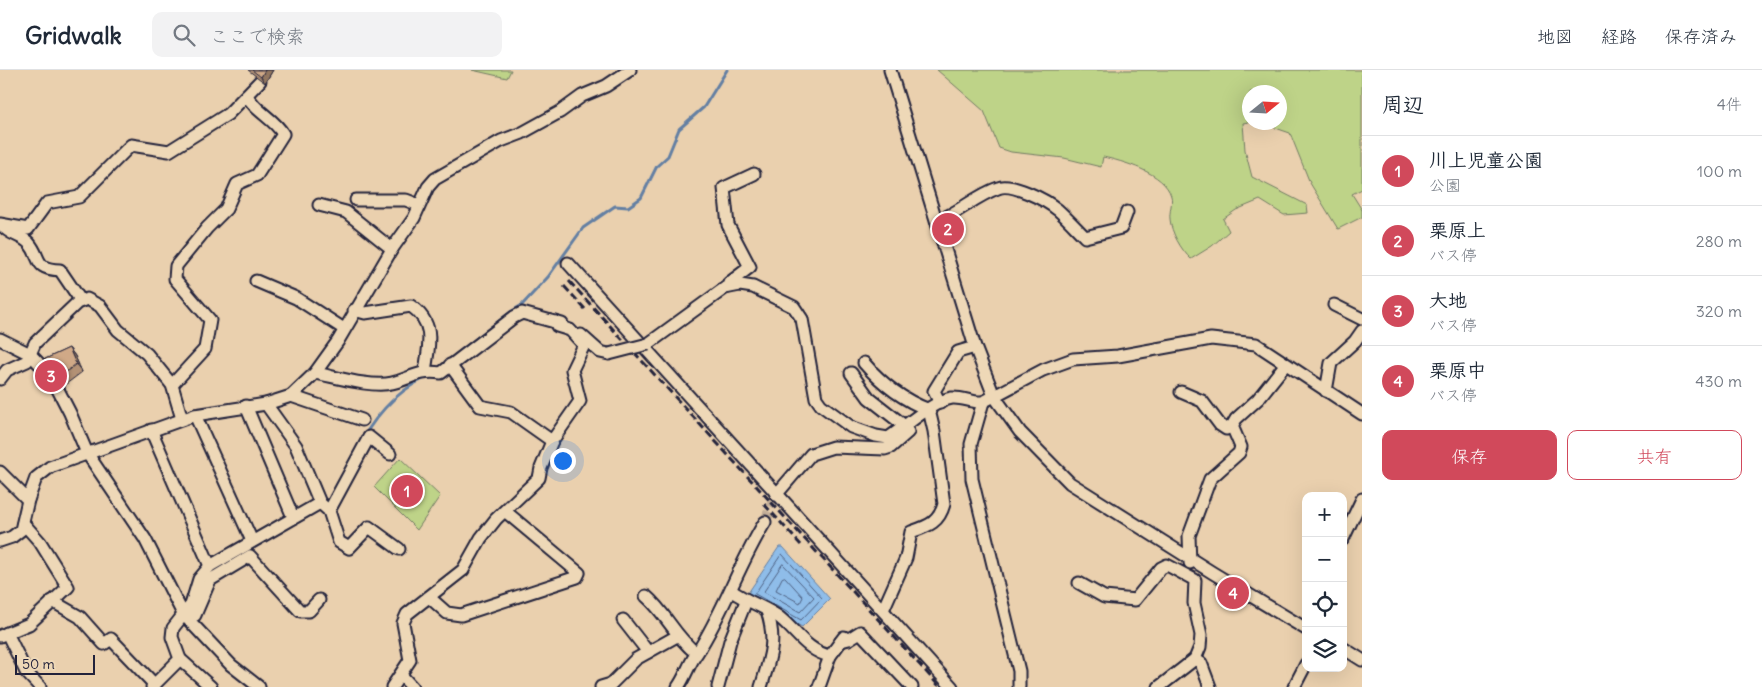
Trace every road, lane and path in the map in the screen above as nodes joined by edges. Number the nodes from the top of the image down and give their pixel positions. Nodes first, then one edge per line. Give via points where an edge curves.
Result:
1 (630, 70) edge
2 (890, 70) edge
3 (260, 81) edge
4 (247, 94) junction
5 (754, 174) dead end
6 (356, 200) dead end
7 (319, 205) dead end
8 (419, 205) junction
9 (1127, 212) dead end
10 (937, 221) junction
11 (1, 224) edge
12 (392, 248) junction
13 (568, 263) dead end
14 (256, 281) dead end
15 (728, 287) junction
16 (81, 301) junction
17 (1334, 305) dead end
18 (354, 310) junction
19 (1362, 319) edge
20 (556, 322) junction
21 (344, 329) junction
22 (1362, 331) edge
23 (0, 339) edge
24 (975, 346) junction
25 (30, 354) junction
26 (864, 363) dead end
27 (450, 365) junction
28 (1285, 365) junction
29 (431, 372) junction
30 (315, 373) junction
31 (851, 373) dead end
32 (0, 379) edge
33 (172, 385) junction
34 (1326, 391) junction
35 (1180, 392) dead end
36 (291, 396) junction
37 (994, 396) junction
38 (983, 402) junction
39 (940, 403) junction
40 (266, 404) junction
41 (246, 406) junction
42 (929, 410) junction
43 (1362, 414) edge
44 (194, 415) junction
45 (182, 419) junction
46 (362, 420) dead end
47 (908, 425) junction
48 (1232, 426) junction
49 (151, 430) junction
50 (552, 441) junction
51 (87, 453) junction
52 (390, 454) dead end
53 (0, 472) edge
54 (776, 495) junction
55 (1362, 499) edge
56 (28, 500) junction
57 (324, 507) junction
58 (506, 512) junction
59 (293, 517) junction
60 (765, 522) tunnel mouth
61 (23, 523) junction
62 (1344, 537) edge
63 (0, 541) edge
64 (252, 541) junction
65 (399, 549) dead end
66 (1191, 559) junction
67 (210, 566) junction
68 (1185, 575) junction
69 (1078, 584) dead end
70 (732, 591) junction
71 (646, 596) dead end
72 (429, 597) junction
73 (319, 600) dead end
74 (746, 601) junction
75 (52, 602) junction
76 (883, 610) junction
77 (768, 612) junction
78 (183, 614) junction
79 (623, 620) dead end
80 (194, 621) junction
81 (1304, 627) edge
82 (4, 634) edge
83 (677, 636) junction
84 (1347, 651) edge
85 (648, 652) junction
86 (696, 653) junction
87 (830, 656) junction
88 (180, 659) junction
89 (1194, 660) junction
90 (1362, 660) edge
91 (1302, 672) edge
92 (401, 675) junction
93 (154, 686) edge
94 (40, 687) edge
95 (211, 687) edge
96 (259, 687) edge
97 (392, 687) edge
98 (412, 687) edge
99 (600, 687) edge
100 (678, 687) edge
101 (718, 687) edge
102 (761, 687) edge
103 (819, 687) edge
104 (912, 687) edge
105 (952, 687) edge
106 (1019, 687) edge
107 (1159, 687) edge
108 (1210, 687) edge
109 (1294, 687) edge

1 - 8 street via 537,125 435,179
2 - 10 street
3 - 4 street
4 - 11 street via 228,114 169,151 131,145 79,197 47,203 28,229
4 - 33 street via 252,105 279,126 283,134 257,175 237,184 226,210 176,266 175,278 210,320 205,349
5 - 15 street via 724,188 728,225 750,267
6 - 8 street via 406,200
7 - 12 street via 346,212
8 - 12 street via 414,218
9 - 10 street via 1121,228 1086,237 1056,209 1011,186 999,187
10 - 24 street
11 - 16 street via 8,233 28,243 40,265 48,270 60,270
12 - 18 street
13 - 54 street
14 - 21 street via 296,298
15 - 20 street, bridge via 648,344 609,354 600,352 572,327
15 - 47 street via 753,287 794,307 802,319 816,398 832,415 851,427 888,438
16 - 25 street via 35,343
16 - 33 street via 87,299 100,306 118,330 147,354
17 - 19 street
18 - 21 street
18 - 29 street via 365,313 411,306 422,314 431,338
20 - 27 street via 522,313
20 - 50 street via 557,326 570,330 584,345 572,370 580,401
21 - 30 street
22 - 34 street via 1332,363
23 - 25 street
24 - 37 street
24 - 39 street via 958,352 934,391
25 - 32 street via 27,361 7,370
25 - 51 street via 51,376
26 - 42 street via 887,387 914,405
27 - 29 street
27 - 50 street via 480,406 511,412
28 - 34 street
28 - 37 street via 1256,344 1211,338 1118,356 1074,359 1043,370
28 - 48 street
29 - 30 street via 392,384
30 - 36 street
31 - 47 street via 869,398
33 - 45 street
34 - 43 street
35 - 48 street via 1202,401 1220,426 1226,429
36 - 40 street
36 - 46 street
37 - 38 street
37 - 66 street via 1020,432 1070,483
38 - 39 street via 951,398
38 - 106 street via 971,444 972,479 1019,671
39 - 42 street
40 - 41 street
40 - 57 street via 296,446
41 - 44 street
41 - 59 street
42 - 47 street
42 - 76 street via 944,504 941,515 933,524 911,532 906,558
44 - 45 street
44 - 64 street
45 - 49 street
47 - 54 street via 912,428 891,447 833,447 811,454
48 - 66 street via 1239,453 1210,479 1189,536
49 - 51 street
49 - 67 street
50 - 58 street via 539,478
51 - 56 street via 50,467 36,478
51 - 78 street via 145,540
52 - 57 street via 369,437
53 - 56 street
54 - 76 street
55 - 62 street
56 - 61 street
57 - 59 street
57 - 65 street via 339,542 349,548 369,527
58 - 72 street via 481,538 463,570
58 - 72 street via 579,573 577,577 461,615 447,614
59 - 64 street
60 - 70 street
61 - 63 street via 21,530
61 - 75 street via 40,542 68,587
64 - 67 street
66 - 68 street
66 - 81 street
67 - 78 street via 199,578 191,605
68 - 69 street via 1167,565 1161,568 1135,600 1104,597
68 - 89 street via 1195,580 1194,603 1201,635
70 - 74 street
70 - 86 street via 706,642
71 - 83 street via 660,607
72 - 92 street via 407,614 403,623 410,660
73 - 80 street via 309,611 300,611 250,556 210,580
74 - 77 street
74 - 101 street via 730,641
75 - 82 street via 29,624
75 - 93 street via 80,617 104,644 111,639
76 - 105 street
77 - 87 street via 779,617 819,654
77 - 102 street via 774,635
78 - 80 street
78 - 88 street via 173,628 172,637
79 - 85 street
80 - 96 street via 231,665
82 - 94 street via 26,672
83 - 85 street
83 - 86 street
84 - 90 street
85 - 99 street via 611,684
86 - 100 street
87 - 103 street
87 - 104 street via 843,639 860,632
88 - 93 street
88 - 95 street
89 - 107 street
89 - 108 street via 1201,663
91 - 109 street
92 - 97 street
92 - 98 street

